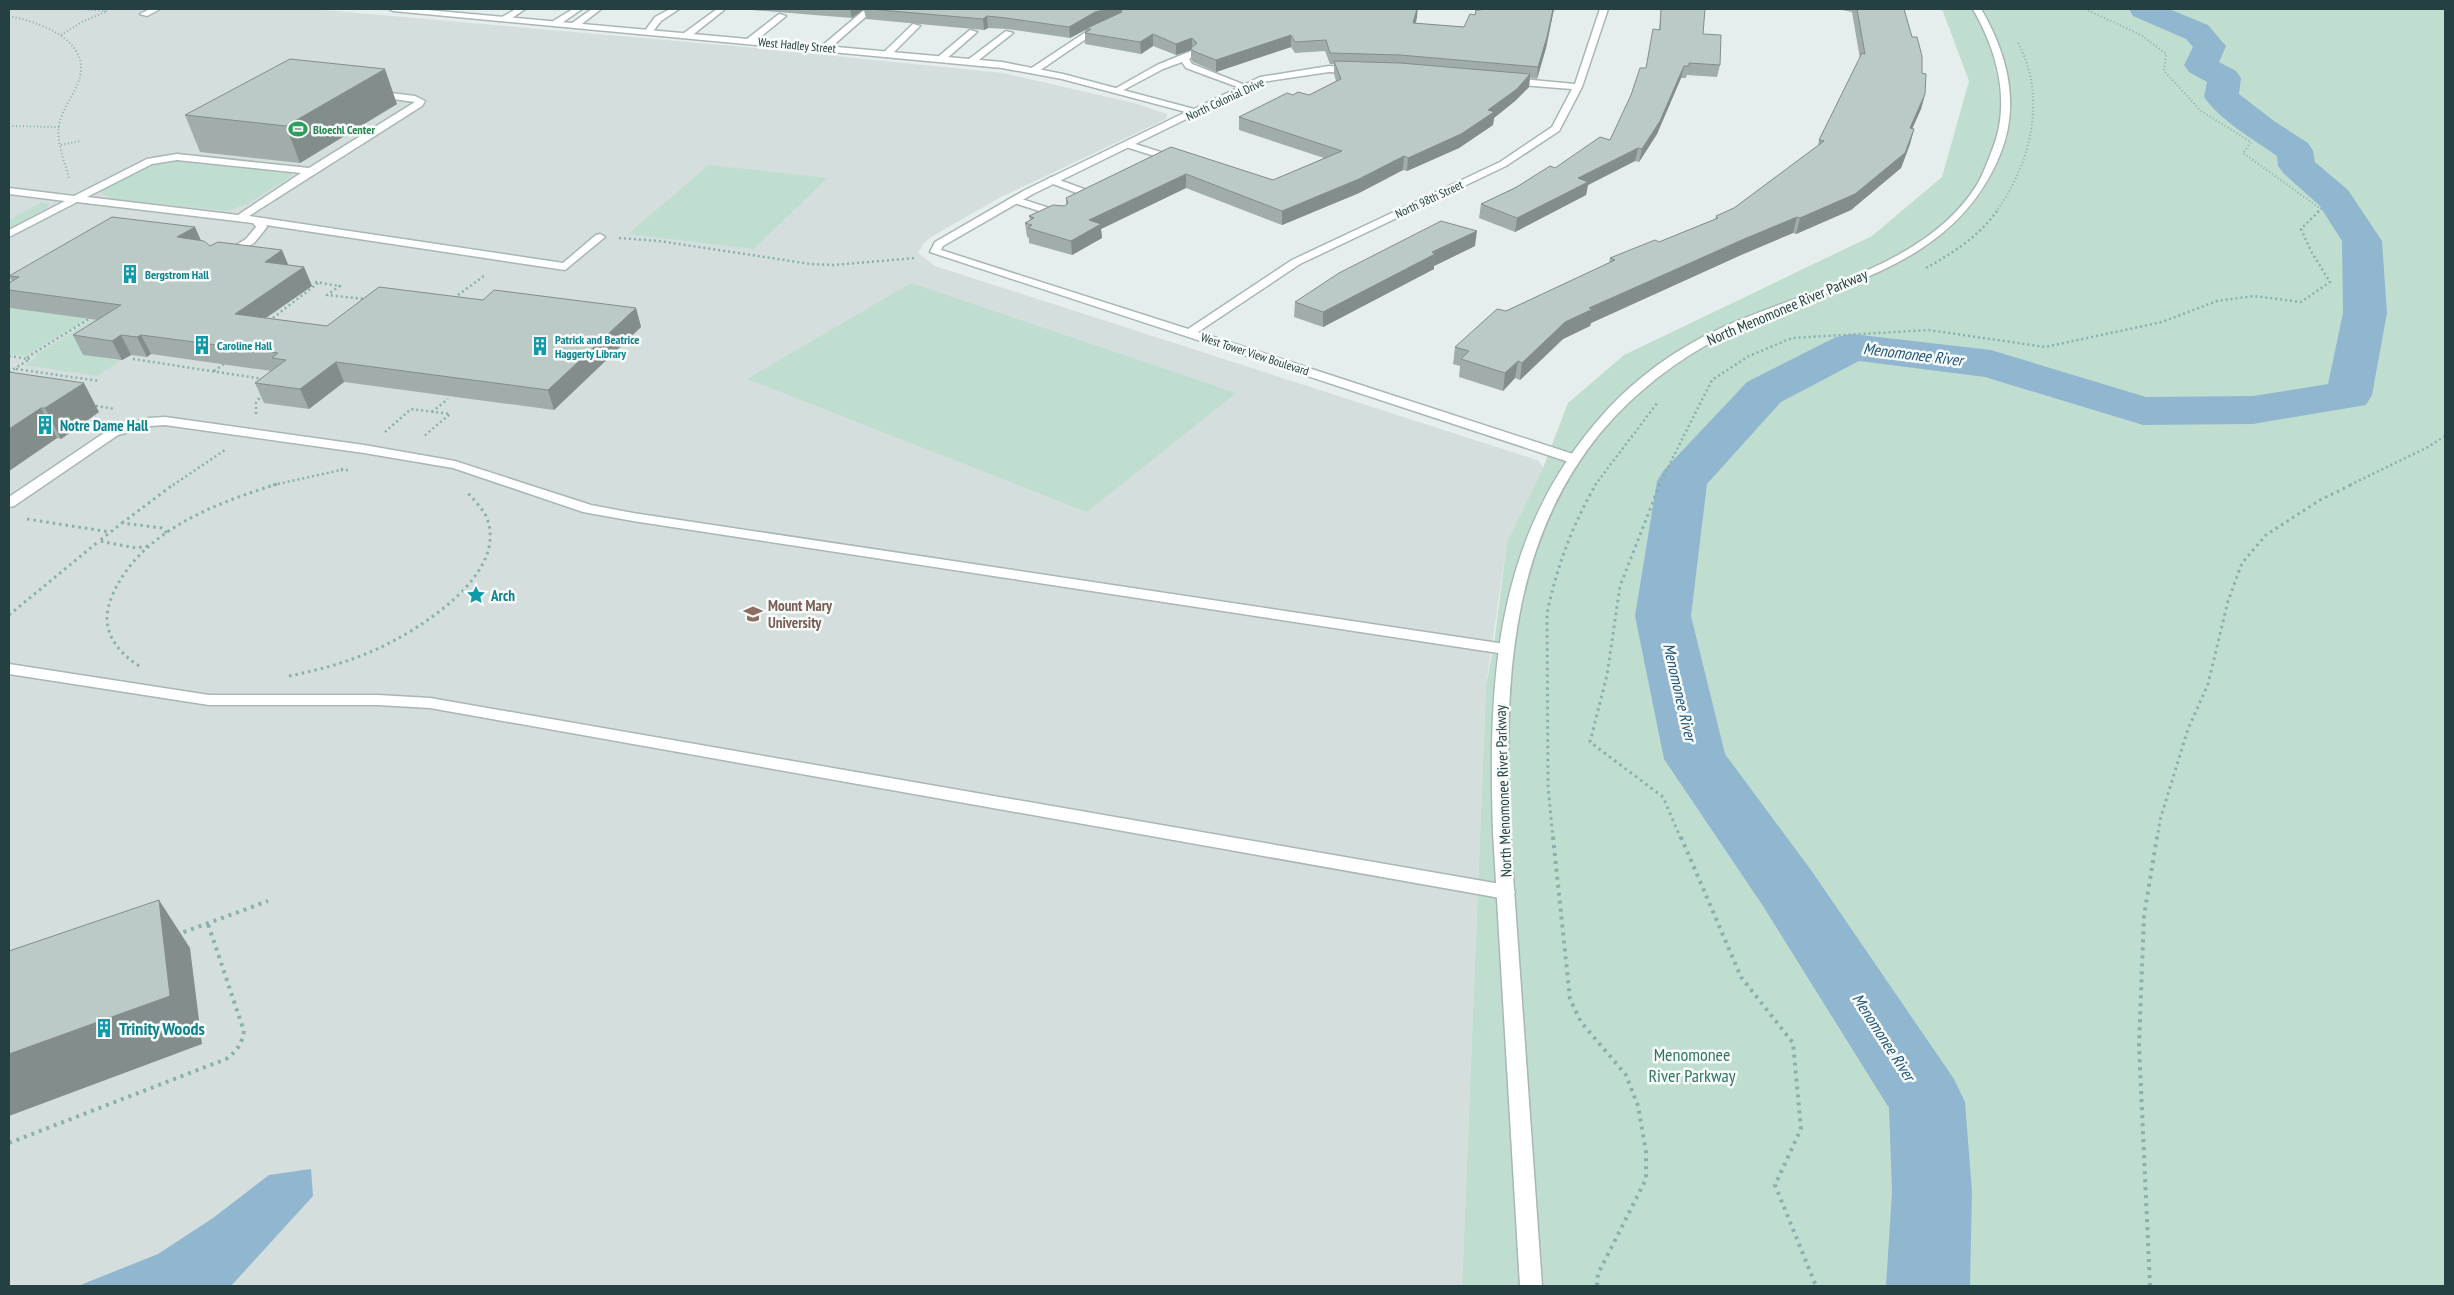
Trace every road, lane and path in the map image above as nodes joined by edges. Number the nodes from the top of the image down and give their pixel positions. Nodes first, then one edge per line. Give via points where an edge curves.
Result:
1 (80, 9) edge
2 (113, 9) edge
3 (156, 9) edge
4 (393, 9) edge
5 (407, 9) edge
6 (521, 9) edge
7 (578, 9) edge
8 (597, 9) edge
9 (675, 9) edge
10 (1604, 9) edge
11 (1977, 9) edge
12 (2084, 9) edge
13 (420, 10) edge
14 (720, 10) edge
15 (107, 11) junction
16 (866, 13) dead end
17 (144, 14) dead end
18 (9, 16) edge
19 (782, 16) dead end
20 (505, 19) junction
21 (1111, 20) edge
22 (556, 23) junction
23 (575, 25) junction
24 (916, 26) edge
25 (648, 32) junction
26 (973, 32) edge
27 (1009, 33) edge
28 (61, 35) junction
29 (687, 35) junction
30 (750, 40) junction
31 (2016, 41) dead end
32 (826, 47) junction
33 (888, 53) junction
34 (942, 58) junction
35 (972, 61) junction
36 (1364, 70) edge
37 (1033, 71) junction
38 (1498, 80) edge
39 (1246, 87) junction
40 (1578, 87) junction
41 (1115, 91) junction
42 (361, 93) edge
43 (1196, 112) junction
44 (9, 126) edge
45 (59, 126) junction
46 (80, 142) dead end
47 (61, 145) junction
48 (1129, 145) junction
49 (1164, 156) edge
50 (311, 171) junction
51 (1051, 180) junction
52 (106, 183) junction
53 (9, 191) edge
54 (1091, 195) edge
55 (73, 200) junction
56 (1015, 200) junction
57 (1062, 216) edge
58 (240, 218) junction
59 (256, 220) junction
60 (9, 234) edge
61 (600, 237) joint
62 (935, 252) junction
63 (505, 259) junction
64 (219, 260) edge
65 (1918, 272) dead end
66 (370, 300) edge
67 (459, 303) edge
68 (97, 314) edge
69 (262, 326) edge
70 (1189, 333) junction
71 (9, 356) edge
72 (28, 359) junction
73 (133, 359) dead end
74 (224, 364) edge
75 (15, 368) junction
76 (214, 371) junction
77 (9, 372) edge
78 (269, 380) edge
79 (99, 381) dead end
80 (1664, 397) dead end
81 (448, 398) edge
82 (432, 412) dead end
83 (254, 434) junction
84 (2445, 436) edge
85 (1574, 459) junction
86 (358, 470) dead end
87 (461, 488) dead end
88 (9, 503) edge
89 (18, 518) dead end
90 (122, 524) junction
91 (110, 532) junction
92 (167, 533) junction
93 (99, 541) junction
94 (151, 545) junction
95 (9, 615) edge
96 (1505, 649) junction
97 (141, 667) dead end
98 (9, 669) edge
99 (283, 677) dead end
100 (1506, 892) junction
101 (268, 900) dead end
102 (208, 924) junction
103 (172, 936) dead end
104 (9, 1143) edge
105 (1531, 1286) edge
106 (1597, 1286) edge
107 (1816, 1286) edge
108 (2150, 1286) edge

1 - 15 path
2 - 15 path
3 - 17 street
4 - 5 street, West Hadley Street
5 - 13 street, West Hadley Street
6 - 20 street
7 - 22 street
8 - 23 street
9 - 25 street via 658,19
10 - 40 street, North 98th Street
11 - 85 street, North Menomonee River Parkway via 2003,65 2006,107 1995,162 1968,207 1931,238 1893,261 1843,285 1722,331 1675,357 1635,387 1602,422
12 - 107 path via 2141,35 2166,54 2164,71 2201,111 2251,142 2242,154 2321,209 2301,229 2330,282 2300,302 2254,296 2218,301 2162,322 2045,347 1929,330 1792,338 1749,356 1712,380 1671,459 1620,586 1607,675 1590,742 1663,796 1741,977 1794,1043 1801,1129 1775,1185
13 - 20 street, West Hadley Street
14 - 29 street via 708,14
15 - 28 path
16 - 32 street
18 - 28 path via 26,19
19 - 30 street
20 - 22 street, West Hadley Street
21 - 37 street
22 - 23 street, West Hadley Street
23 - 25 street, West Hadley Street
24 - 33 street
25 - 29 street, West Hadley Street
26 - 34 street
27 - 35 street
28 - 45 path via 76,51 82,69
29 - 30 street, West Hadley Street
30 - 32 street, West Hadley Street
31 - 65 path via 2027,61 2033,101 2033,124 2025,164 1995,216 1965,245
32 - 33 street, West Hadley Street
33 - 34 street, West Hadley Street
34 - 35 street, West Hadley Street
35 - 37 street, West Hadley Street
36 - 39 street, North Colonial Drive via 1329,69 1260,80
37 - 41 street, West Hadley Street
38 - 40 street
39 - 41 street via 1189,66 1188,56
39 - 43 street, North Colonial Drive
40 - 70 street, North 98th Street via 1556,129 1503,164 1296,262
41 - 43 street, West Hadley Street
42 - 50 street via 420,101
43 - 48 street, North Colonial Drive
44 - 45 path
45 - 47 path
46 - 47 path
47 - 52 path via 69,178
48 - 49 street
48 - 51 street, North Colonial Drive
50 - 52 street via 177,157 150,162
50 - 58 street
51 - 54 street
51 - 56 street, North Colonial Drive
52 - 55 street
53 - 55 street
55 - 58 street
55 - 60 street
56 - 57 street
56 - 62 street, North Colonial Drive via 940,244
58 - 59 street
59 - 63 street
59 - 64 street via 262,227 259,233
61 - 62 path via 659,241 810,264 922,258
61 - 63 street via 565,268
62 - 70 street, West Tower View Boulevard
63 - 67 path via 450,302
66 - 69 path via 327,295 340,286 317,283
68 - 72 path
70 - 85 street, West Tower View Boulevard
71 - 72 path
72 - 75 path
73 - 76 path
74 - 76 path
75 - 77 path
75 - 79 path
76 - 78 path
80 - 106 path via 1598,480 1578,515 1552,588 1547,614 1548,786 1570,999 1581,1022 1626,1076 1638,1106 1646,1152 1646,1179 1598,1274
81 - 82 path
83 - 88 street via 165,421 131,426 100,440
83 - 90 path via 196,468
83 - 96 street via 455,465 588,509 633,517
84 - 108 path via 2320,500 2266,536 2242,563 2228,601 2208,684 2188,729 2160,820 2144,916 2139,1045
85 - 96 street, North Menomonee River Parkway via 1562,475 1530,541 1513,596
86 - 92 path via 316,474 248,492 205,510
87 - 99 path via 484,510 491,532 486,558 468,585 439,612 392,641 352,659
89 - 91 path
90 - 91 path
90 - 92 path via 162,528
91 - 93 path
92 - 94 path
93 - 94 path via 136,548
93 - 95 path
94 - 97 path via 124,572 115,586 106,613 110,638 127,659
96 - 100 street, North Menomonee River Parkway via 1499,714
98 - 100 street via 209,700 430,703
100 - 105 street, North Menomonee River Parkway
101 - 102 path
102 - 103 path
102 - 104 path via 244,1031 237,1052

